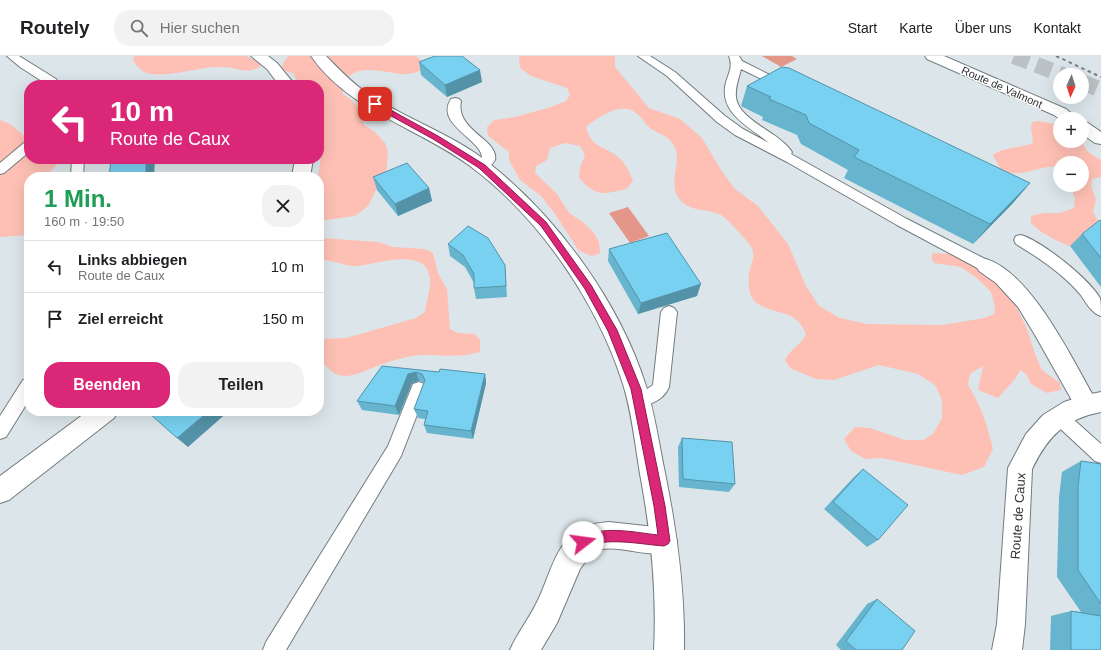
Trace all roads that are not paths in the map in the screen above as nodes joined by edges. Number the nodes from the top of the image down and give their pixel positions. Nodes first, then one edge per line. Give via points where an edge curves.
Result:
1 (12, 56) edge
2 (258, 56) edge
3 (318, 56) edge
4 (644, 56) edge
5 (932, 56) edge
6 (735, 60) edge
7 (50, 80) edge
8 (284, 80) edge
9 (782, 85) edge
10 (455, 101) dead end
11 (1060, 112) edge
12 (1089, 131) edge
13 (1101, 139) edge
14 (24, 149) edge
15 (792, 159) junction
16 (482, 167) junction
17 (0, 170) edge
18 (1022, 240) dead end
19 (986, 266) joint
20 (1101, 310) edge
21 (669, 312) dead end
22 (419, 388) dead end
23 (24, 393) edge
24 (638, 398) junction
25 (1094, 403) edge
26 (99, 416) edge
27 (1058, 416) junction
28 (0, 431) edge
29 (1101, 455) edge
30 (0, 492) edge
31 (664, 541) junction
32 (274, 650) edge
33 (525, 650) edge
34 (669, 650) edge
35 (1007, 650) edge

1 - 7 lane
2 - 8 street via 272,66
3 - 16 street via 363,98 436,137
4 - 15 lane via 670,74 730,126
5 - 11 street, Route de Valmont
6 - 9 lane
6 - 15 lane via 730,92 733,108 781,145
10 - 16 lane via 452,106 461,124 490,155
12 - 13 street
14 - 17 lane
15 - 19 lane via 902,222
16 - 24 street via 544,224 588,287 612,330
18 - 20 lane via 1058,264
19 - 25 street via 1003,278 1025,301
21 - 24 lane via 662,387 649,398
22 - 32 lane via 395,450
23 - 28 lane
24 - 31 street via 660,506
25 - 27 street, Route de Caux via 1074,407
26 - 30 street
27 - 29 lane
27 - 35 street, Route de Caux via 1041,432 1028,450 1020,468 1011,624
31 - 33 street via 610,536 590,538 583,542 568,565 546,613
31 - 34 street via 668,581

